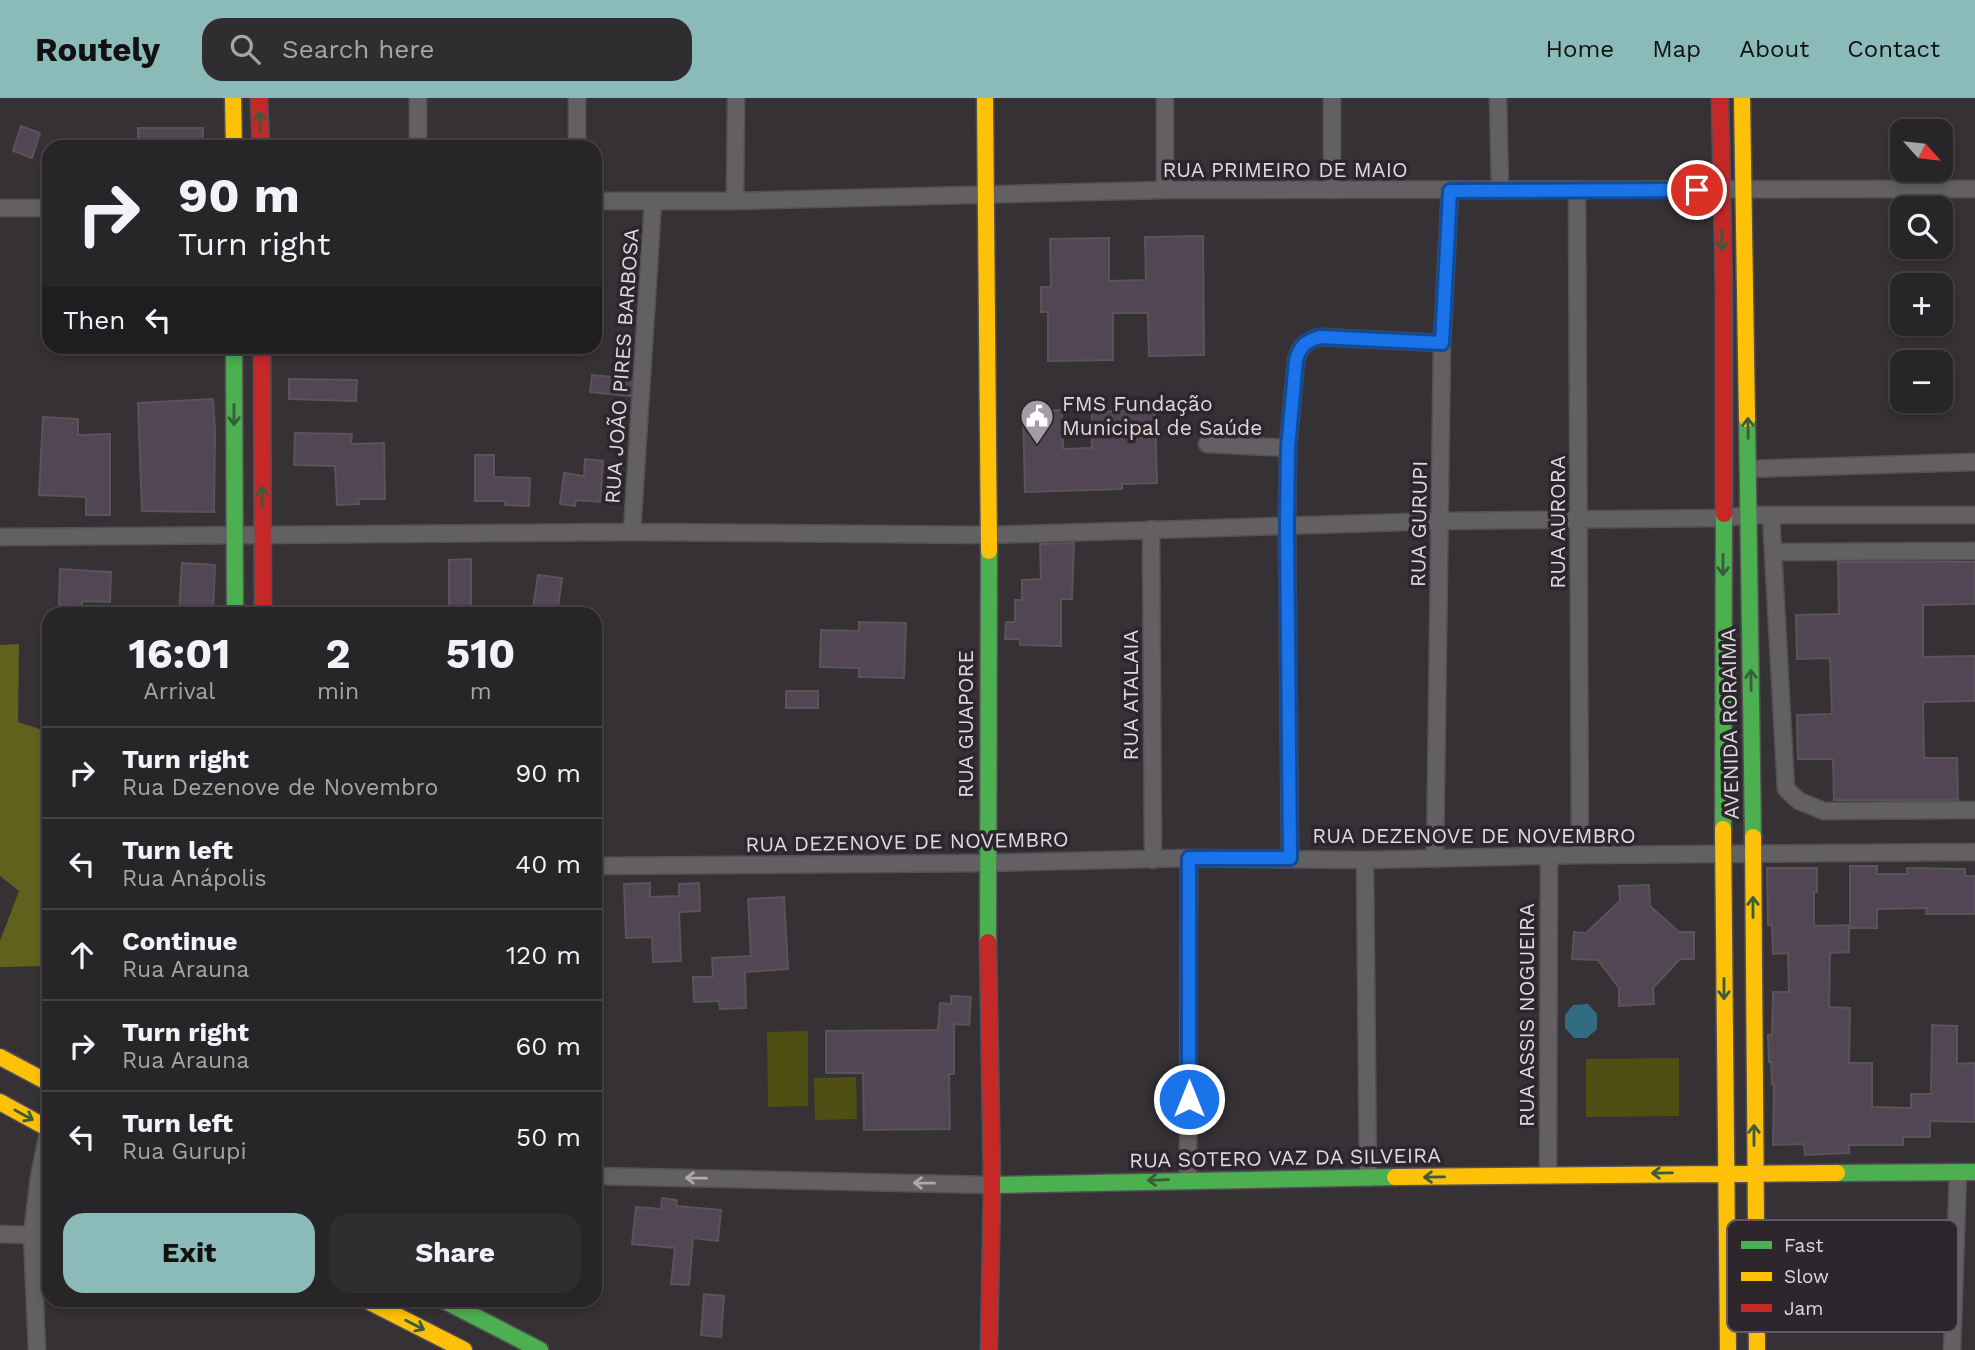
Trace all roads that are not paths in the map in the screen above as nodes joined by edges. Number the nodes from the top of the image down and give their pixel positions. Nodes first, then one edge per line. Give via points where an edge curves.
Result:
1 (233, 98) edge
2 (259, 98) edge
3 (418, 98) edge
4 (577, 98) edge
5 (736, 98) edge
6 (985, 98) edge
7 (1165, 98) edge
8 (1332, 98) edge
9 (1498, 98) edge
10 (1720, 98) edge
11 (1742, 98) edge
12 (234, 140) edge
13 (261, 140) edge
14 (418, 140) edge
15 (577, 140) edge
16 (1577, 189) junction
17 (1975, 189) edge
18 (1166, 190) junction
19 (1332, 190) junction
20 (1721, 190) junction
21 (1744, 190) junction
22 (1450, 191) junction
23 (1500, 191) junction
24 (985, 195) junction
25 (602, 201) edge
26 (735, 201) junction
27 (653, 202) junction
28 (0, 208) edge
29 (42, 208) edge
30 (1746, 293) junction
31 (1724, 295) junction
32 (1442, 343) junction
33 (234, 354) edge
34 (262, 354) edge
35 (1207, 444) dead end
36 (1288, 448) junction
37 (1975, 462) edge
38 (1748, 469) junction
39 (1749, 515) junction
40 (1771, 515) junction
41 (1975, 515) edge
42 (1723, 518) junction
43 (1579, 519) junction
44 (1440, 521) junction
45 (1287, 525) junction
46 (1151, 529) junction
47 (632, 532) junction
48 (234, 535) junction
49 (989, 535) junction
50 (262, 536) junction
51 (0, 537) edge
52 (1975, 551) edge
53 (1774, 552) junction
54 (235, 607) edge
55 (263, 607) edge
56 (1975, 810) edge
57 (1975, 852) edge
58 (1580, 855) junction
59 (1723, 855) junction
60 (1753, 855) junction
61 (1549, 856) junction
62 (1189, 858) junction
63 (1290, 858) junction
64 (1435, 859) junction
65 (1153, 860) junction
66 (1365, 860) junction
67 (987, 863) junction
68 (602, 866) edge
69 (0, 1057) edge
70 (42, 1079) edge
71 (0, 1102) edge
72 (42, 1124) edge
73 (42, 1162) edge
74 (1726, 1172) junction
75 (1755, 1172) junction
76 (1967, 1172) edge
77 (1548, 1174) junction
78 (602, 1176) edge
79 (1368, 1178) junction
80 (1188, 1179) junction
81 (992, 1185) junction
82 (1756, 1220) edge
83 (0, 1234) edge
84 (32, 1235) junction
85 (1727, 1261) edge
86 (1958, 1279) edge
87 (380, 1307) edge
88 (457, 1307) edge
89 (1728, 1332) edge
90 (1757, 1332) edge
91 (1954, 1332) edge
92 (37, 1350) edge
93 (464, 1350) edge
94 (540, 1350) edge
95 (989, 1350) edge
96 (1728, 1350) edge
97 (1757, 1350) edge
98 (1952, 1350) edge

1 - 12 street
13 -> 2 street
3 - 14 street
4 - 15 street
5 - 26 street
6 - 24 street, RUA GUAPORE
7 - 18 street
8 - 19 street
9 - 23 street
10 - 20 street, AVENIDA RORAIMA
11 - 21 street, AVENIDA RORAIMA
16 - 20 street, RUA PRIMEIRO DE MAIO
16 - 23 street, RUA PRIMEIRO DE MAIO
16 - 43 street, RUA AURORA
17 - 21 street, RUA PRIMEIRO DE MAIO
18 - 19 street, RUA PRIMEIRO DE MAIO
18 - 24 street, RUA PRIMEIRO DE MAIO
19 - 22 street, RUA PRIMEIRO DE MAIO
20 - 21 street, RUA PRIMEIRO DE MAIO
20 -> 31 street, AVENIDA RORAIMA
21 - 30 street, AVENIDA RORAIMA
22 - 23 street, RUA PRIMEIRO DE MAIO
22 - 32 street, RUA GURUPI
24 - 26 street, RUA PRIMEIRO DE MAIO
24 - 49 street, RUA GUAPORE
25 - 27 street, RUA PRIMEIRO DE MAIO
26 - 27 street, RUA PRIMEIRO DE MAIO
27 - 47 street, RUA JOÃO PIRES BARBOSA
28 - 29 street
30 - 31 street
38 -> 30 street, AVENIDA RORAIMA
31 - 42 street, AVENIDA RORAIMA
32 - 36 street via 1309,340 1296,360
32 - 44 street, RUA GURUPI
33 -> 48 street
50 -> 34 street
35 - 36 street
36 - 45 street
37 - 38 street
38 - 39 street, AVENIDA RORAIMA
39 - 40 street
39 - 42 street
60 -> 39 street, AVENIDA RORAIMA
40 - 41 street
40 - 53 street
42 - 43 street
42 -> 59 street, AVENIDA RORAIMA
43 - 44 street
43 - 58 street, RUA AURORA
44 - 45 street
44 - 64 street, RUA GURUPI
45 - 46 street
45 - 63 street
46 - 49 street
46 - 65 street, RUA ATALAIA
47 - 49 street
47 - 50 street
48 - 50 street
48 - 51 street
48 - 54 street
49 - 67 street, RUA GUAPORE
50 - 55 street
52 - 53 street
53 - 56 street via 1786,789 1799,801 1824,811
57 - 60 street, RUA DEZENOVE DE NOVEMBRO
58 - 59 street, RUA DEZENOVE DE NOVEMBRO
58 - 61 street, RUA DEZENOVE DE NOVEMBRO
59 - 60 street, RUA DEZENOVE DE NOVEMBRO
59 -> 74 street, AVENIDA RORAIMA
75 -> 60 street, AVENIDA RORAIMA
61 - 64 street, RUA DEZENOVE DE NOVEMBRO
61 - 77 street, RUA ASSIS NOGUEIRA
62 - 63 street, RUA DEZENOVE DE NOVEMBRO
62 - 65 street, RUA DEZENOVE DE NOVEMBRO
62 - 80 street
63 - 66 street, RUA DEZENOVE DE NOVEMBRO
64 - 66 street, RUA DEZENOVE DE NOVEMBRO
65 - 67 street, RUA DEZENOVE DE NOVEMBRO
66 - 79 street
67 - 68 street, RUA DEZENOVE DE NOVEMBRO
67 - 81 street, RUA GUAPORE
69 - 70 street
71 -> 72 street
73 - 84 street
74 - 75 street, RUA SOTERO VAZ DA SILVEIRA
74 -> 77 street, RUA SOTERO VAZ DA SILVEIRA
74 - 85 street, AVENIDA RORAIMA
75 - 76 street, RUA SOTERO VAZ DA SILVEIRA
75 - 82 street, AVENIDA RORAIMA
76 - 86 street
77 -> 79 street, RUA SOTERO VAZ DA SILVEIRA
81 -> 78 street, RUA SOTERO VAZ DA SILVEIRA
79 - 80 street, RUA SOTERO VAZ DA SILVEIRA
80 -> 81 street, RUA SOTERO VAZ DA SILVEIRA
81 - 95 street, RUA GUAPORE
83 - 84 street
84 - 92 street
87 -> 93 street
88 - 94 street
89 - 96 street, AVENIDA RORAIMA
90 - 97 street, AVENIDA RORAIMA
91 - 98 street

